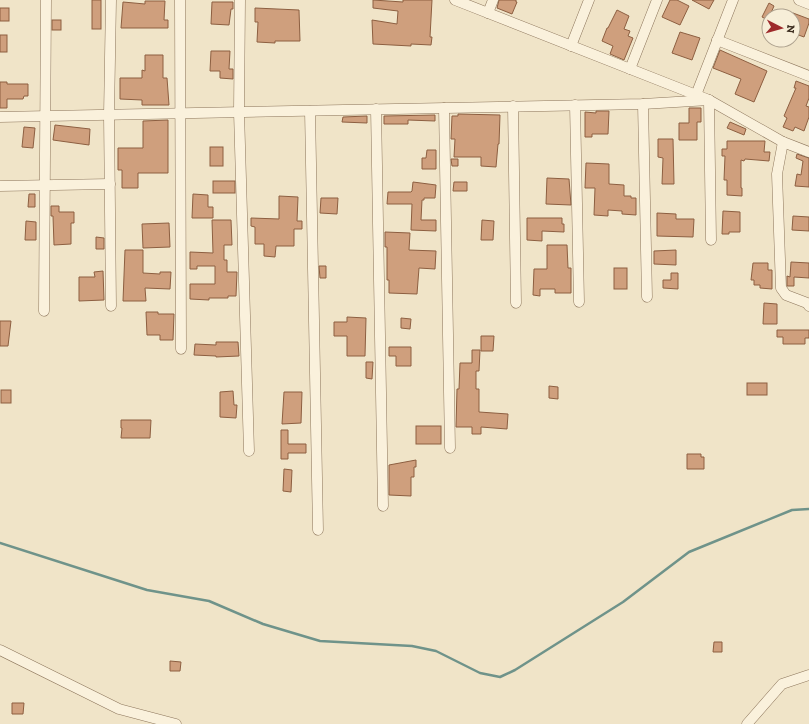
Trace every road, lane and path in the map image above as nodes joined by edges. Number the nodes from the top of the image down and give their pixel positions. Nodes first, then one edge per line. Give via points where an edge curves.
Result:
1 (46, 0) edge
2 (111, 0) edge
3 (180, 0) edge
4 (240, 0) edge
5 (455, 0) edge
6 (493, 0) edge
7 (589, 0) edge
8 (657, 0) edge
9 (732, 0) edge
10 (799, 0) edge
11 (809, 4) edge
12 (488, 13) junction
13 (717, 40) junction
14 (571, 46) junction
15 (630, 69) junction
16 (809, 76) edge
17 (696, 95) junction
18 (709, 100) junction
19 (643, 104) junction
20 (575, 105) junction
21 (512, 106) junction
22 (444, 108) junction
23 (376, 109) junction
24 (310, 110) junction
25 (239, 112) junction
26 (180, 113) junction
27 (109, 115) junction
28 (45, 116) junction
29 (0, 117) edge
30 (784, 142) junction
31 (809, 152) edge
32 (110, 184) junction
33 (45, 185) junction
34 (0, 186) edge
35 (711, 240) dead end
36 (647, 297) dead end
37 (579, 302) dead end
38 (516, 303) dead end
39 (111, 306) dead end
40 (809, 306) edge
41 (44, 312) dead end
42 (181, 349) dead end
43 (450, 448) dead end
44 (249, 452) dead end
45 (383, 506) dead end
46 (318, 530) dead end
47 (0, 650) edge
48 (809, 675) edge
49 (176, 724) edge
50 (747, 724) edge

1 - 28 street
2 - 27 street
3 - 26 street
4 - 25 street
5 - 12 street
6 - 12 street
7 - 14 street
8 - 15 street
9 - 13 street
10 - 11 street
12 - 14 street
13 - 16 street
13 - 17 street
14 - 15 street
15 - 17 street
17 - 18 street
18 - 19 street
18 - 30 street
18 - 35 street
19 - 20 street
19 - 36 street
20 - 21 street
20 - 37 street
21 - 22 street
21 - 38 street
22 - 23 street
22 - 43 street
23 - 24 street
23 - 45 street
24 - 25 street
24 - 46 street
25 - 26 street
25 - 44 street
26 - 27 street
26 - 42 street
27 - 28 street
27 - 32 street
28 - 29 street
28 - 33 street
30 - 31 street
30 - 40 street via 777,174 781,288 786,296
32 - 33 street
32 - 39 street
33 - 34 street
33 - 41 street
47 - 49 street via 119,709
48 - 50 street via 782,684

